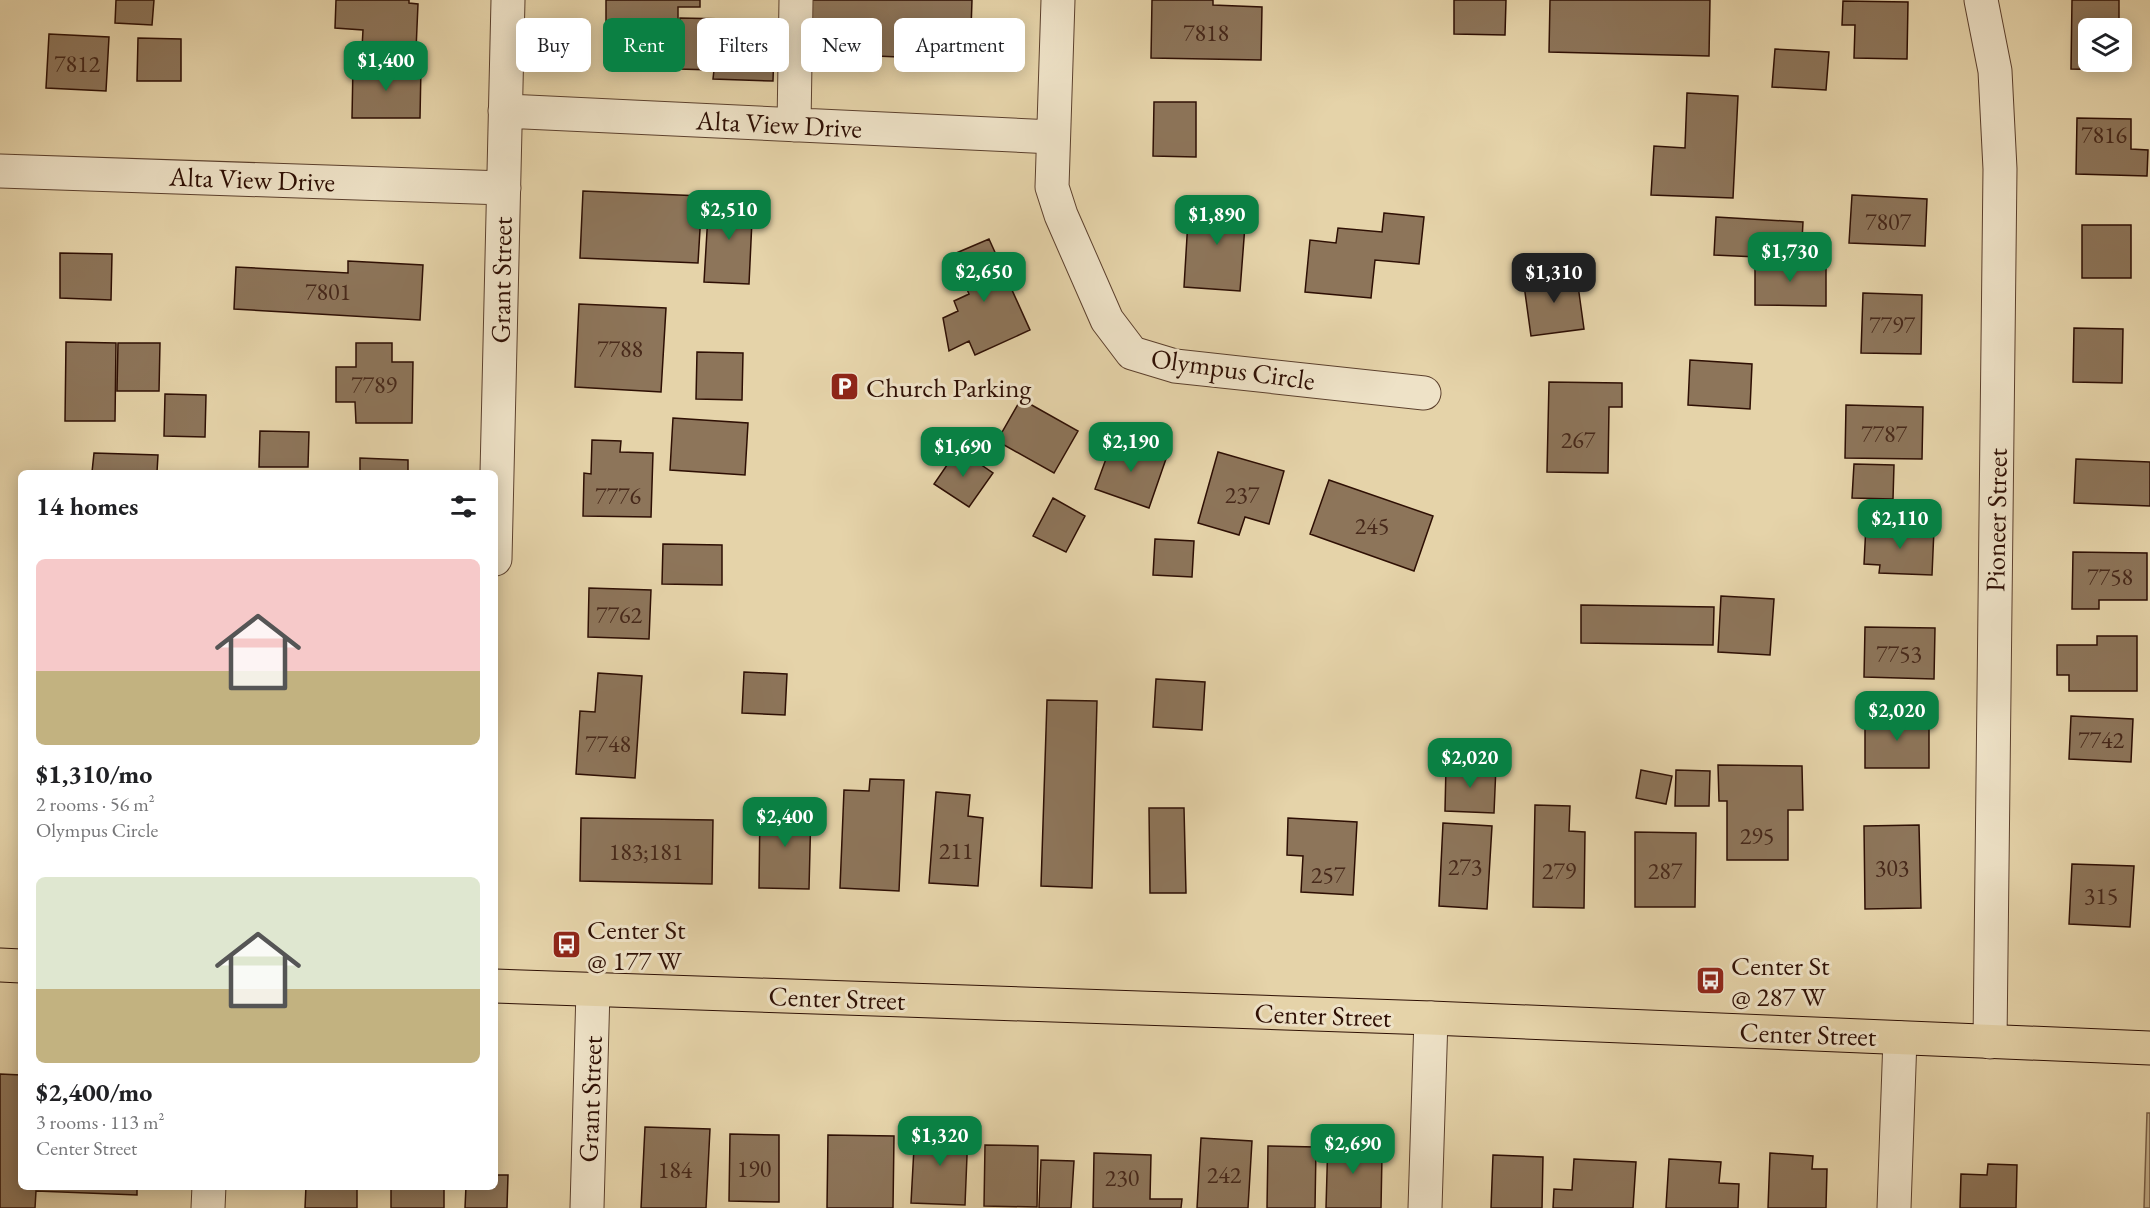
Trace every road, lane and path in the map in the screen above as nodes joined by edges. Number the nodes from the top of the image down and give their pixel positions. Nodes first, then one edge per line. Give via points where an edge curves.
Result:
1 (508, 0) edge
2 (796, 0) edge
3 (1058, 0) edge
4 (1981, 0) edge
5 (505, 111) junction
6 (794, 125) junction
7 (1053, 137) junction
8 (0, 171) edge
9 (504, 188) junction
10 (1424, 393) dead end
11 (497, 470) edge
12 (0, 966) edge
13 (18, 966) edge
14 (498, 986) edge
15 (593, 990) junction
16 (1431, 1018) junction
17 (1900, 1038) junction
18 (1990, 1042) junction
19 (2150, 1048) edge
20 (209, 1190) edge
21 (208, 1208) edge
22 (586, 1208) edge
23 (1425, 1208) edge
24 (1894, 1208) edge

1 - 5 street, Grant Street
2 - 6 street
3 - 7 street, Olympus Circle
4 - 18 street, Pioneer Street via 1995,71 2000,169
5 - 6 street, Alta View Drive
5 - 9 street, Grant Street
6 - 7 street, Alta View Drive
7 - 10 street, Olympus Circle via 1052,187 1061,215 1107,320 1132,353 1175,366
8 - 9 street, Alta View Drive
9 - 11 street, Grant Street
12 - 13 main road
14 - 15 main road, Center Street
15 - 16 main road, Center Street
15 - 22 street, Grant Street
16 - 17 main road, Center Street
16 - 23 street
17 - 18 main road, Center Street
17 - 24 street
18 - 19 main road, Center Street
20 - 21 street

